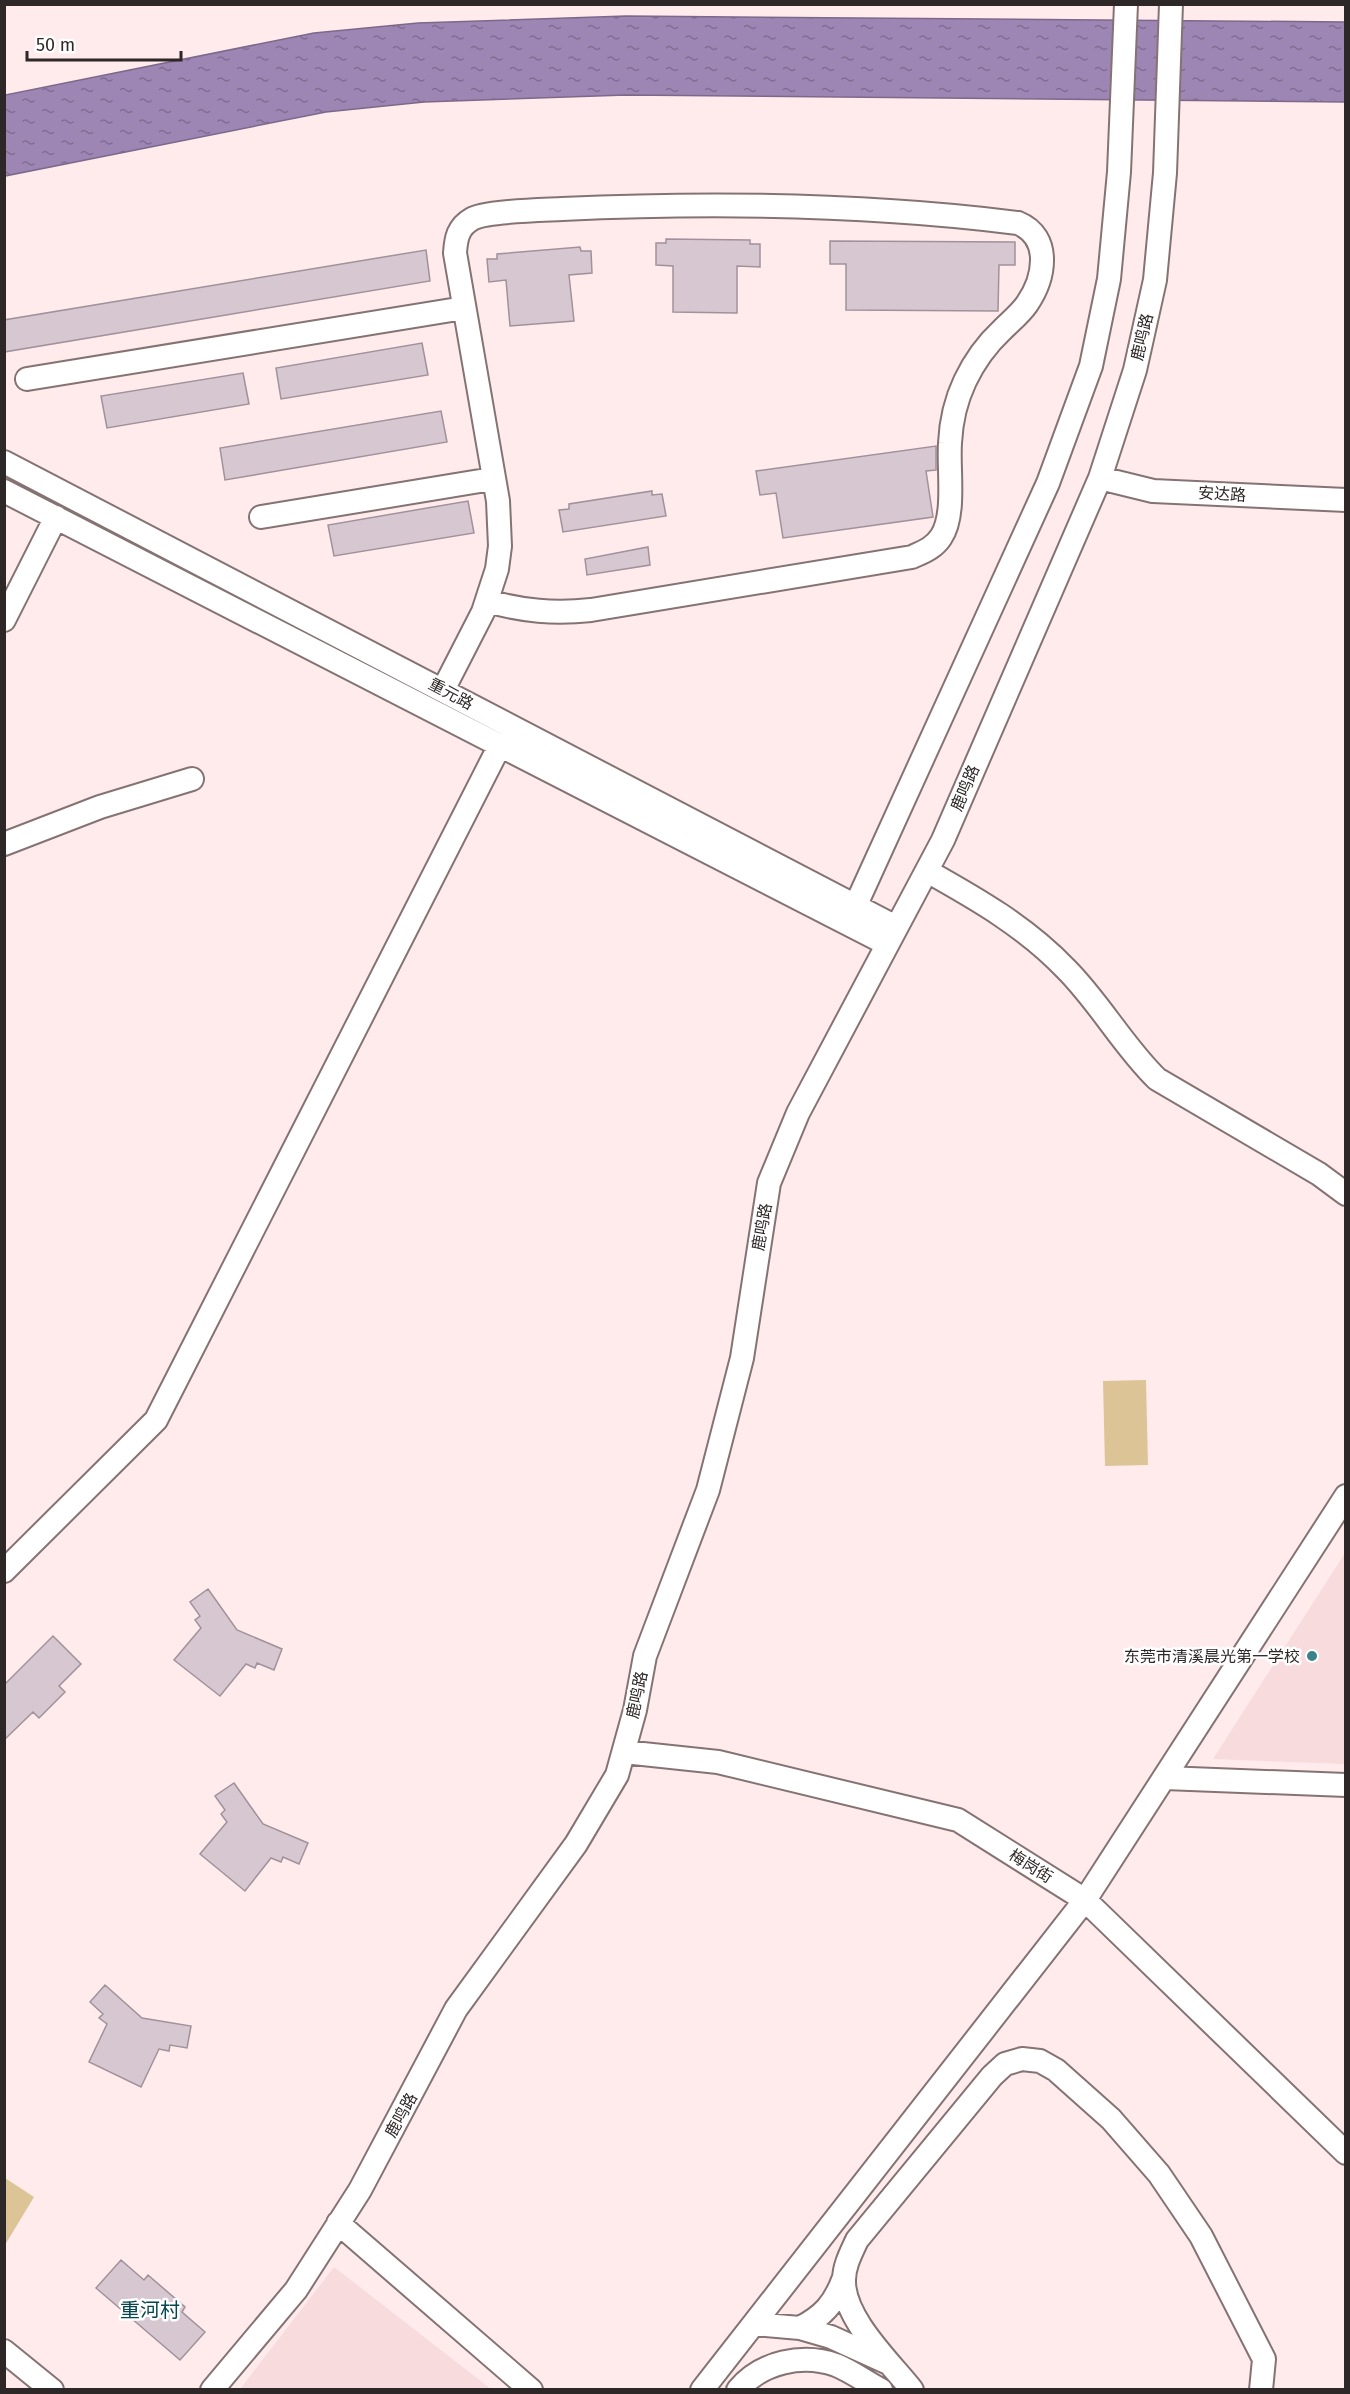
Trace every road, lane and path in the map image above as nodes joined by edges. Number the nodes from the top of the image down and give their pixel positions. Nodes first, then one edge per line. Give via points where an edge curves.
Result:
1 (1126, 4) edge
2 (1171, 4) edge
3 (464, 308) junction
4 (27, 379) dead end
5 (4, 462) edge
6 (1100, 478) junction
7 (492, 479) junction
8 (4, 491) edge
9 (1346, 500) edge
10 (56, 517) junction
11 (261, 517) dead end
12 (488, 600) junction
13 (4, 620) edge
14 (443, 690) junction
15 (500, 745) junction
16 (192, 779) dead end
17 (4, 844) edge
18 (927, 871) junction
19 (852, 915) junction
20 (892, 936) junction
21 (1346, 1194) edge
22 (1346, 1496) edge
23 (4, 1571) edge
24 (624, 1752) junction
25 (1165, 1778) junction
26 (1346, 1785) edge
27 (1085, 1900) junction
28 (1346, 2153) edge
29 (338, 2223) junction
30 (843, 2280) junction
31 (754, 2324) junction
32 (800, 2328) junction
33 (4, 2351) edge
34 (891, 2364) junction
35 (52, 2390) edge
36 (212, 2390) edge
37 (531, 2390) edge
38 (702, 2390) edge
39 (738, 2390) edge
40 (881, 2390) edge
41 (912, 2390) edge
42 (1261, 2390) edge

1 - 19 street via 1119,172 1109,279 1091,366 1048,483
2 - 6 street, 鹿鸣路 via 1165,173 1155,280 1135,370
3 - 4 street
3 - 7 street
3 - 12 street via 456,238 462,225 474,217 714,205 888,211 1018,223 1030,228 1043,249 1037,286 1029,302 988,344 961,391 952,422 948,518 942,536 929,550 912,557 556,614 521,611
5 - 14 street, 重元路
6 - 9 street, 安达路 via 1153,491
6 - 18 street, 鹿鸣路
7 - 11 street
7 - 12 street via 499,512 500,546
8 - 10 street, 重元路
10 - 13 street
10 - 15 street, 重元路
12 - 14 street
14 - 19 street, 重元路
15 - 19 street, 重元路
15 - 23 street via 156,1420
16 - 17 street via 100,807
18 - 20 street, 鹿鸣路
18 - 21 street via 1002,914 1066,969 1156,1079 1319,1174
19 - 20 street, 重元路
20 - 24 street, 鹿鸣路 via 798,1113 770,1183 742,1358 708,1490 645,1656
22 - 25 street
24 - 27 street, 梅岗街 via 718,1762 958,1820
24 - 29 street, 鹿鸣路 via 617,1775 576,1844 456,2009
25 - 26 street
25 - 27 street
27 - 28 street, 梅岗街
27 - 31 street
29 - 36 street, 鹿鸣路 via 296,2290
29 - 37 street
30 - 32 street via 828,2309
30 - 34 street via 856,2319
30 - 42 street via 847,2259 857,2240 992,2076 1005,2064 1022,2059 1040,2061 1056,2070 1111,2119 1159,2174 1195,2227 1264,2360
31 - 32 street
31 - 38 street
32 - 34 street via 831,2337
33 - 35 street
34 - 41 street
39 - 40 street via 761,2371 785,2361 811,2360 836,2365

